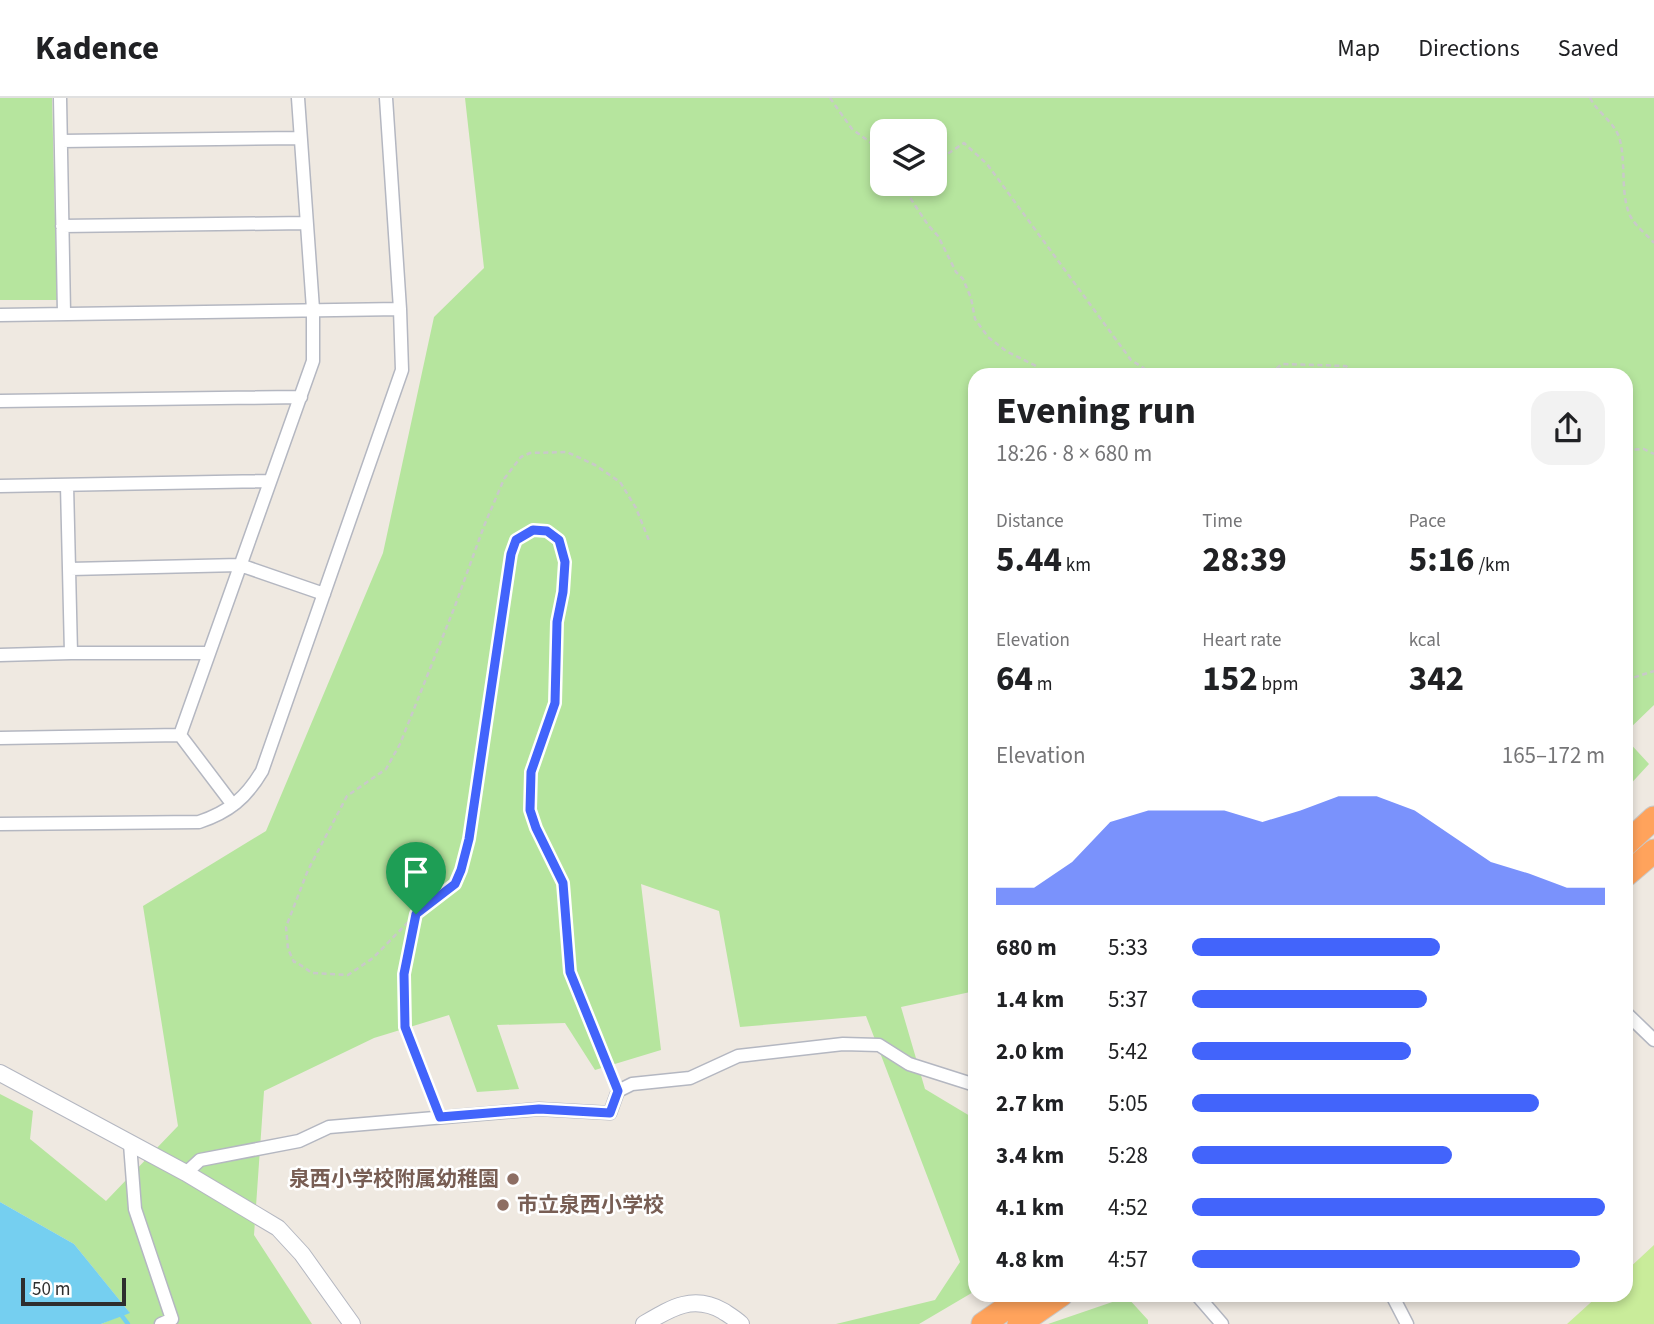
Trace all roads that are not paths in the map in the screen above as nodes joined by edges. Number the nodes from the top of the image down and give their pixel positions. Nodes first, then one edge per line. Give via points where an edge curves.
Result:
1 (60, 98) edge
2 (298, 98) edge
3 (386, 98) edge
4 (301, 138) junction
5 (61, 141) junction
6 (306, 223) junction
7 (62, 226) junction
8 (313, 309) junction
9 (400, 309) junction
10 (64, 313) junction
11 (0, 315) edge
12 (301, 397) junction
13 (0, 401) edge
14 (270, 481) junction
15 (68, 485) junction
16 (0, 486) edge
17 (240, 565) junction
18 (69, 569) junction
19 (324, 594) junction
20 (71, 653) junction
21 (209, 653) junction
22 (0, 654) edge
23 (180, 735) junction
24 (0, 738) edge
25 (233, 805) junction
26 (1654, 818) edge
27 (0, 824) edge
28 (1633, 838) edge
29 (1654, 851) edge
30 (1633, 870) edge
31 (1633, 1019) edge
32 (1638, 1024) junction
33 (1633, 1028) edge
34 (1654, 1040) edge
35 (0, 1073) edge
36 (968, 1083) edge
37 (130, 1144) junction
38 (186, 1173) junction
39 (1015, 1302) edge
40 (1051, 1302) edge
41 (1203, 1302) edge
42 (1399, 1302) edge
43 (169, 1322) edge
44 (352, 1324) edge
45 (644, 1324) edge
46 (741, 1324) edge
47 (983, 1324) edge
48 (1020, 1324) edge
49 (1222, 1324) edge
50 (1407, 1324) edge

1 - 5 street
2 - 4 street
3 - 9 street
4 - 5 street
4 - 6 street
5 - 7 street
6 - 7 street
6 - 8 street
7 - 10 street
8 - 9 street
8 - 10 street
8 - 12 street via 313,361
9 - 19 street via 402,370
10 - 11 street
12 - 13 street
12 - 14 street
14 - 15 street
14 - 17 street
15 - 16 street
15 - 18 street
17 - 18 street
17 - 19 street
17 - 21 street
18 - 20 street
19 - 25 street via 262,771
20 - 21 street
20 - 22 street
21 - 23 street
23 - 24 street
23 - 25 street
25 - 27 street via 199,822
26 - 28 highway
29 - 30 highway
31 - 32 street
32 - 33 street
32 - 34 street
35 - 37 street
36 - 38 street via 909,1065 879,1045 843,1044 738,1056 690,1078 632,1084 618,1091 610,1113 539,1109 329,1127 299,1141 200,1160
37 - 38 street
37 - 43 street via 135,1209
38 - 44 street via 278,1228
39 - 47 highway
40 - 48 highway
41 - 49 street
42 - 50 street
45 - 46 street via 671,1308 705,1303

